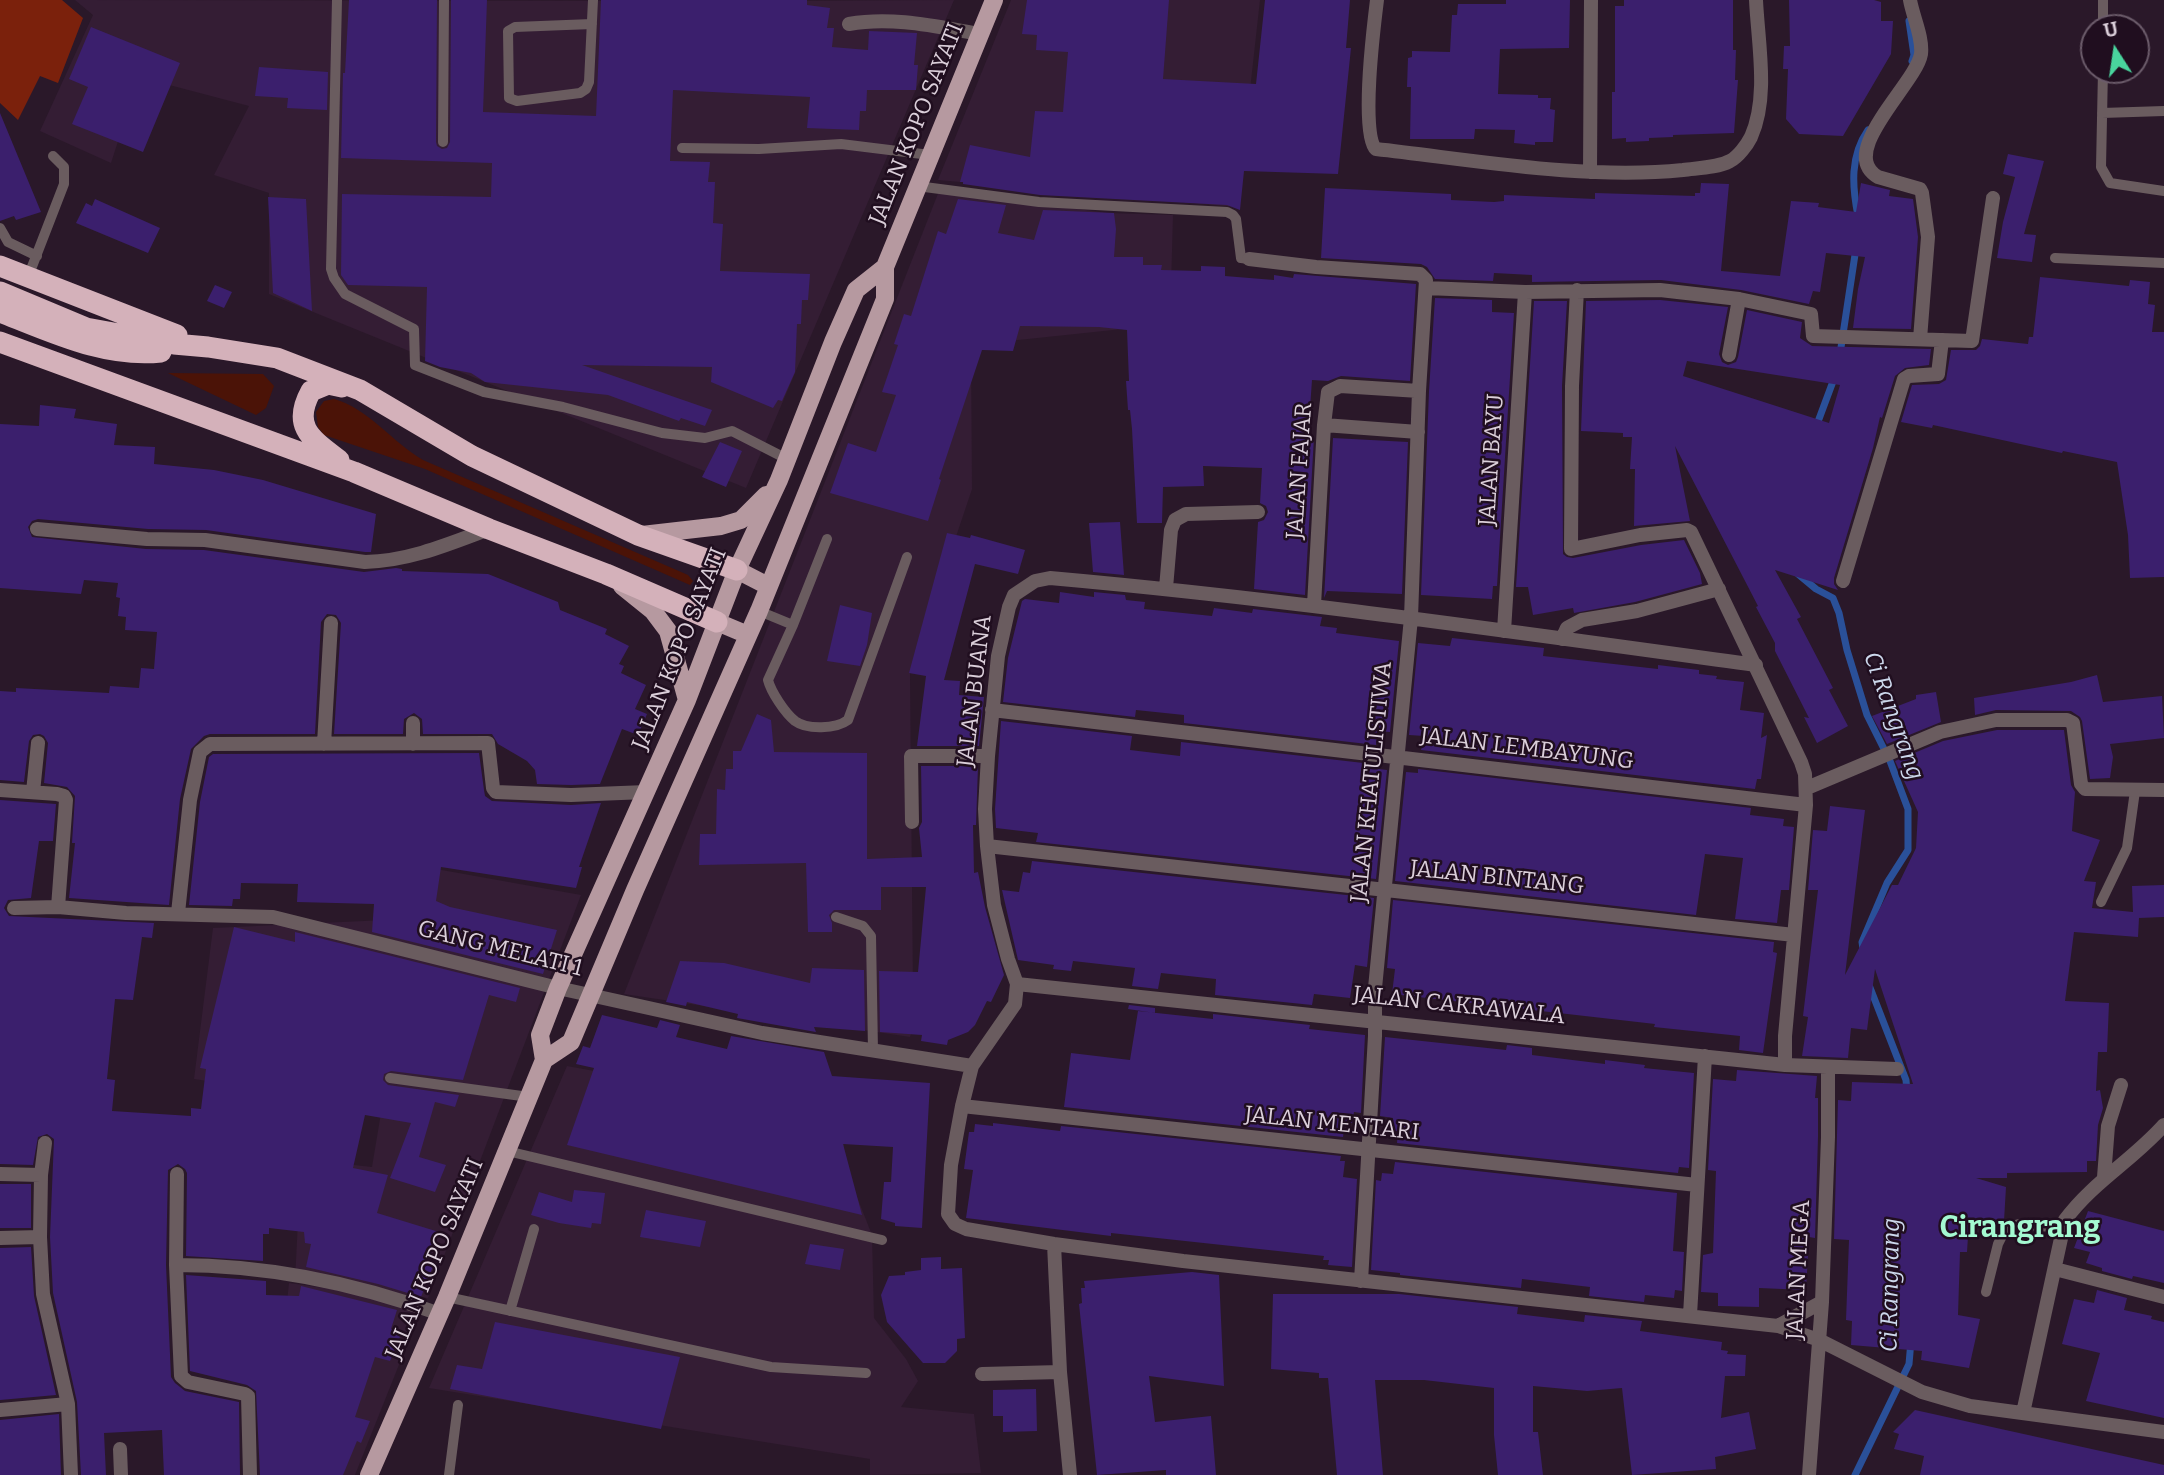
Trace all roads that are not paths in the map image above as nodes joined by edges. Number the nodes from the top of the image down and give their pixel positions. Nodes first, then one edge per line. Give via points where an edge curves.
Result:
1 (337, 0) edge
2 (444, 0) edge
3 (593, 0) edge
4 (994, 0) edge
5 (1377, 0) edge
6 (1591, 0) edge
7 (1756, 0) edge
8 (1910, 0) edge
9 (592, 24) junction
10 (849, 24) dead end
11 (981, 34) junction
12 (2103, 84) edge
13 (2164, 111) edge
14 (2102, 113) junction
15 (443, 142) dead end
16 (682, 148) dead end
17 (930, 155) junction
18 (53, 156) dead end
19 (1590, 172) junction
20 (917, 186) junction
21 (2164, 191) edge
22 (1993, 198) dead end
23 (0, 228) edge
24 (37, 256) junction
25 (2056, 258) dead end
26 (1248, 259) joint
27 (2164, 262) edge
28 (0, 266) edge
29 (885, 267) junction
30 (27, 278) junction
31 (1426, 288) junction
32 (1577, 290) junction
33 (0, 292) edge
34 (1525, 292) junction
35 (1739, 299) junction
36 (0, 312) edge
37 (1920, 339) junction
38 (1942, 340) junction
39 (0, 342) edge
40 (208, 347) junction
41 (1729, 355) dead end
42 (360, 390) junction
43 (1419, 391) junction
44 (1324, 425) junction
45 (1418, 432) junction
46 (788, 459) junction
47 (354, 472) junction
48 (779, 480) junction
49 (1258, 512) dead end
50 (489, 528) junction
51 (37, 529) dead end
52 (638, 535) junction
53 (827, 539) dead end
54 (907, 557) dead end
55 (737, 570) junction
56 (606, 573) junction
57 (1843, 581) dead end
58 (768, 586) junction
59 (1166, 588) junction
60 (1719, 589) junction
61 (1314, 605) junction
62 (759, 611) junction
63 (1412, 618) junction
64 (717, 622) junction
65 (331, 623) dead end
66 (793, 625) junction
67 (1504, 631) junction
68 (748, 635) junction
69 (1562, 639) junction
70 (1756, 665) junction
71 (687, 700) junction
72 (992, 709) junction
73 (413, 723) dead end
74 (38, 743) dead end
75 (324, 744) junction
76 (413, 744) junction
77 (988, 756) junction
78 (1397, 757) junction
79 (1807, 788) junction
80 (0, 790) edge
81 (2164, 790) edge
82 (2135, 791) junction
83 (33, 792) junction
84 (646, 792) junction
85 (1806, 806) junction
86 (912, 822) dead end
87 (987, 846) junction
88 (1385, 888) junction
89 (2101, 902) dead end
90 (58, 907) junction
91 (14, 908) dead end
92 (178, 914) junction
93 (836, 917) dead end
94 (1794, 935) junction
95 (1017, 984) junction
96 (558, 988) junction
97 (590, 995) junction
98 (1375, 1020) junction
99 (873, 1051) junction
100 (1705, 1056) junction
101 (544, 1060) junction
102 (1785, 1065) junction
103 (972, 1066) junction
104 (1828, 1068) junction
105 (1897, 1069) dead end
106 (390, 1078) dead end
107 (2121, 1086) dead end
108 (529, 1097) junction
109 (962, 1106) junction
110 (2164, 1125) edge
111 (45, 1143) dead end
112 (507, 1151) junction
113 (1369, 1151) junction
114 (0, 1174) edge
115 (177, 1174) dead end
116 (41, 1175) junction
117 (2104, 1177) junction
118 (1698, 1185) junction
119 (2062, 1228) junction
120 (534, 1229) dead end
121 (40, 1237) junction
122 (0, 1238) edge
123 (883, 1240) dead end
124 (1054, 1244) junction
125 (176, 1265) junction
126 (2054, 1269) junction
127 (1361, 1281) junction
128 (1986, 1292) dead end
129 (447, 1297) junction
130 (2164, 1297) edge
131 (1822, 1302) junction
132 (510, 1311) junction
133 (440, 1314) junction
134 (1690, 1315) junction
135 (1778, 1326) junction
136 (1819, 1340) junction
137 (1060, 1372) junction
138 (866, 1373) dead end
139 (982, 1374) dead end
140 (68, 1404) junction
141 (458, 1405) dead end
142 (0, 1410) edge
143 (2022, 1413) junction
144 (2164, 1433) edge
145 (120, 1449) dead end
146 (373, 1474) edge
147 (71, 1475) edge
148 (121, 1475) edge
149 (250, 1475) edge
150 (449, 1475) edge
151 (1070, 1475) edge
152 (1809, 1475) edge

1 - 46 lane via 331,269 345,294 414,329 415,365 484,392 662,433 705,438 732,431
2 - 15 lane
3 - 9 lane
4 - 11 main road, JALAN KOPO SAYATI
5 - 19 street via 1369,85 1372,146
6 - 19 street
7 - 19 street via 1760,91 1750,138 1739,153 1729,162 1701,168
8 - 37 street via 1921,55 1872,135 1865,160 1878,177 1922,192 1928,237
9 - 9 lane via 586,89 517,101 509,98 508,31
10 - 11 street via 911,23
11 - 17 main road, JALAN KOPO SAYATI
12 - 14 lane
13 - 14 lane
14 - 21 lane via 2104,176 2110,183
16 - 17 lane via 841,144
17 - 20 main road, JALAN KOPO SAYATI
18 - 24 lane via 64,167 64,184
20 - 26 lane via 1039,202 1227,212 1236,219 1241,258
20 - 29 main road, JALAN KOPO SAYATI
22 - 38 street via 1972,341
23 - 24 lane via 8,242
24 - 30 lane
25 - 27 lane
26 - 31 street via 1420,274
28 - 30 highway
29 - 46 main road, JALAN KOPO SAYATI via 856,290
29 - 58 main road, JALAN KOPO SAYATI via 885,299
30 - 40 highway
31 - 34 street
31 - 43 street, JALAN KHATULISTIWA
32 - 34 street
32 - 35 street via 1660,290
32 - 60 street via 1571,549 1687,530
33 - 40 highway via 86,328
34 - 67 street, JALAN BAYU
35 - 37 street via 1811,314 1813,336
35 - 41 street
36 - 40 highway via 98,348 152,353
37 - 38 street
38 - 57 street via 1938,374 1904,379
39 - 47 highway
40 - 42 highway via 277,358
42 - 47 highway via 328,384 311,391 302,414 306,432
42 - 52 highway via 472,456
43 - 44 street, JALAN FAJAR via 1333,388 1328,392
43 - 45 street, JALAN KHATULISTIWA
44 - 45 street
44 - 61 street, JALAN FAJAR
45 - 63 street, JALAN KHATULISTIWA
46 - 48 main road, JALAN KOPO SAYATI
47 - 50 highway
48 - 52 main road via 741,520
48 - 55 main road, JALAN KOPO SAYATI
49 - 59 street via 1186,514 1175,520
50 - 51 street via 388,562 205,540
50 - 56 highway
52 - 55 highway
53 - 66 lane
54 - 66 lane via 844,723 831,727 796,722 770,687 770,673
55 - 58 main road
55 - 64 main road, JALAN KOPO SAYATI
56 - 64 highway
56 - 71 main road via 653,611 668,631
58 - 62 main road, JALAN KOPO SAYATI
59 - 61 street, JALAN BUANA
59 - 72 street, JALAN BUANA via 1050,578 1023,587 1009,607
60 - 69 street via 1582,620 1567,628
60 - 70 street
61 - 63 street, JALAN BUANA
62 - 66 lane
62 - 68 main road, JALAN KOPO SAYATI
63 - 67 street, JALAN BUANA
63 - 78 street, JALAN KHATULISTIWA
64 - 68 main road
64 - 71 main road, JALAN KOPO SAYATI
65 - 75 street
67 - 69 street, JALAN BUANA
68 - 97 main road, JALAN KOPO SAYATI
69 - 70 street, JALAN BUANA
70 - 79 street via 1801,762
71 - 84 main road, JALAN KOPO SAYATI
72 - 77 street, JALAN BUANA
72 - 78 street, JALAN LEMBAYUNG
73 - 76 street
74 - 83 street
75 - 76 street
75 - 92 street via 210,744 201,750 190,800
76 - 84 street via 488,743 493,788 502,793
77 - 86 street via 911,756
77 - 87 street, JALAN BUANA
78 - 85 street, JALAN LEMBAYUNG
78 - 88 street, JALAN KHATULISTIWA
79 - 82 street via 1940,732 1977,722 2071,720 2085,789
79 - 85 street
80 - 83 street
81 - 82 street
82 - 89 lane via 2127,848
83 - 90 street via 62,795 66,802
84 - 96 main road, JALAN KOPO SAYATI
85 - 94 street
87 - 88 street, JALAN BINTANG
87 - 95 street, JALAN BUANA via 994,905
88 - 94 street, JALAN BINTANG
88 - 98 street, JALAN KHATULISTIWA
90 - 91 street, GANG MELATI 1
90 - 92 street, GANG MELATI 1
92 - 96 street, GANG MELATI 1 via 273,917
93 - 99 lane via 863,926 871,936
94 - 102 street
95 - 98 street, JALAN CAKRAWALA
95 - 103 street via 1015,1004
96 - 97 street, GANG MELATI 1
96 - 101 main road, JALAN KOPO SAYATI via 540,1035
97 - 99 street, GANG MELATI 1 via 762,1033
97 - 101 main road, JALAN KOPO SAYATI via 571,1041
98 - 100 street, JALAN CAKRAWALA
98 - 113 street, JALAN KHATULISTIWA
99 - 103 street, GANG MELATI 1
100 - 102 street, JALAN CAKRAWALA
100 - 118 street
101 - 108 main road, JALAN KOPO SAYATI
102 - 104 street, JALAN CAKRAWALA
103 - 109 street
104 - 105 street, JALAN CAKRAWALA
104 - 131 street, JALAN MEGA
106 - 108 lane
107 - 117 street via 2108,1126
108 - 112 main road, JALAN KOPO SAYATI
109 - 113 street, JALAN MENTARI
109 - 124 street via 949,1185 950,1219 966,1228
110 - 117 street
111 - 116 street
112 - 123 lane
112 - 129 main road, JALAN KOPO SAYATI
113 - 118 street, JALAN MENTARI
113 - 127 street, JALAN KHATULISTIWA
114 - 116 street
115 - 125 street
116 - 121 street
117 - 119 street
118 - 134 street
119 - 126 street
119 - 128 lane via 2019,1224 2006,1228
120 - 132 lane
121 - 122 street
121 - 140 street via 43,1294
124 - 127 street
124 - 137 street
125 - 133 street via 251,1267 387,1296
125 - 149 street via 181,1376 185,1381 247,1396
126 - 130 street
126 - 143 street
127 - 134 street
129 - 132 lane
129 - 133 main road, JALAN KOPO SAYATI
131 - 135 street
131 - 136 street, JALAN MEGA
132 - 138 lane via 771,1367
133 - 146 main road, JALAN KOPO SAYATI
134 - 135 street
135 - 136 street
136 - 143 street via 1922,1392 1970,1406
136 - 152 street, JALAN MEGA
137 - 139 street
137 - 151 street
140 - 142 street
140 - 147 street
141 - 150 lane
143 - 144 street
145 - 148 street

